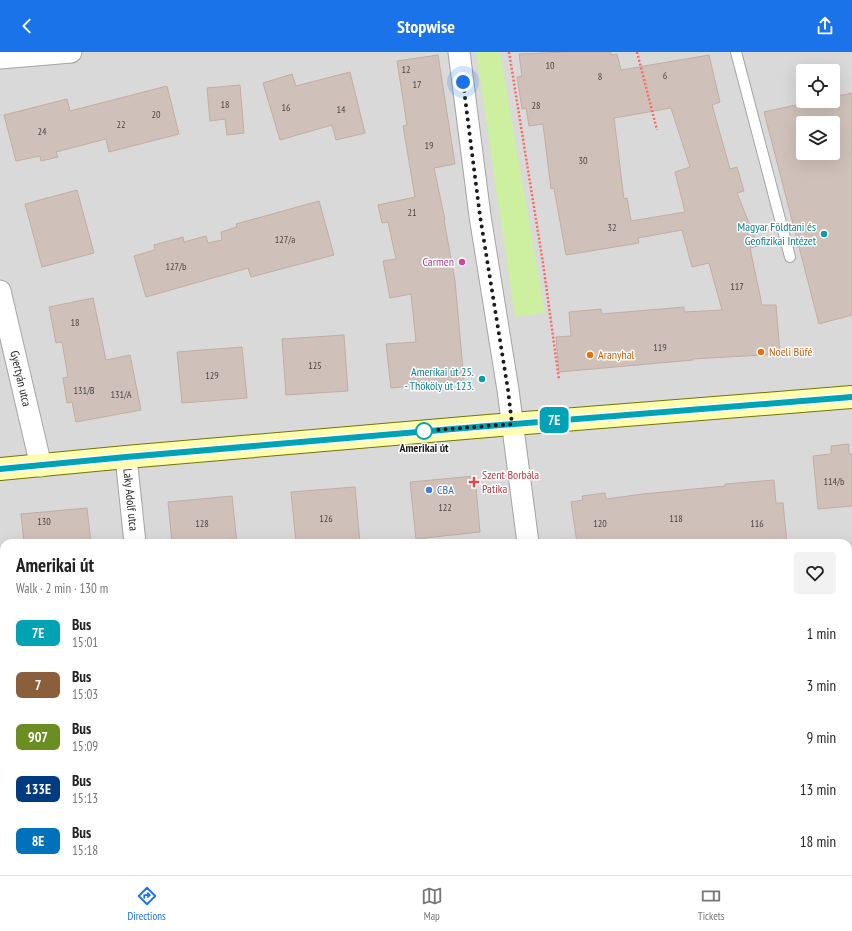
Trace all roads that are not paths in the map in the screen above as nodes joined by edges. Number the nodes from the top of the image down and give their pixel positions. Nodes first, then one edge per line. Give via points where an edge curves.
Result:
1 (71, 52) edge
2 (459, 52) edge
3 (736, 52) edge
4 (0, 58) edge
5 (790, 257) dead end
6 (0, 291) edge
7 (852, 397) edge
8 (512, 424) junction
9 (126, 457) junction
10 (41, 466) junction
11 (0, 469) edge
12 (135, 539) edge
13 (527, 539) edge

1 - 4 street
2 - 8 street via 480,216
3 - 5 lane
6 - 10 street, Gyertyán utca
7 - 8 main road
8 - 9 main road
8 - 13 street
9 - 10 main road
9 - 12 street, Laky Adolf utca
10 - 11 main road

